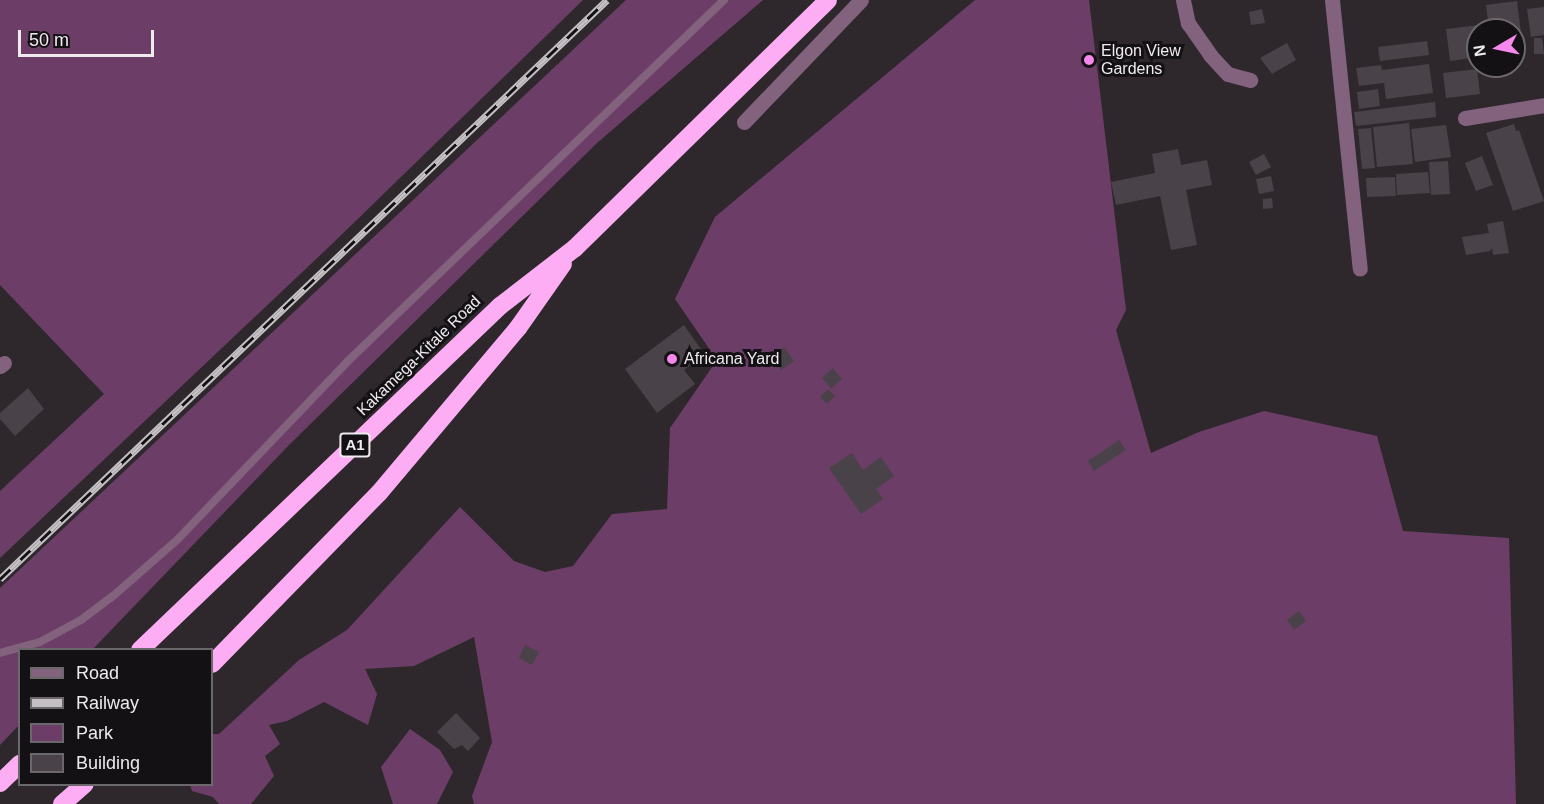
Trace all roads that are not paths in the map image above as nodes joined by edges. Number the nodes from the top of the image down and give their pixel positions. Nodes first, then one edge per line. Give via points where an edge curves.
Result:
1 (724, 0) edge
2 (828, 0) edge
3 (861, 0) edge
4 (1183, 0) edge
5 (1332, 0) edge
6 (1250, 80) dead end
7 (1544, 105) edge
8 (1465, 118) dead end
9 (744, 122) dead end
10 (575, 248) junction
11 (1360, 269) dead end
12 (142, 648) edge
13 (0, 653) edge
14 (213, 663) edge
15 (18, 766) edge
16 (0, 783) edge
17 (83, 786) edge
18 (62, 804) edge

1 - 13 lane via 347,362 178,539 81,620 39,642
2 - 10 highway, Kakamega-Kitale Road / A1
3 - 9 street
4 - 6 street via 1188,23 1210,55 1228,74
5 - 11 street
7 - 8 street
10 - 12 highway, Kakamega-Kitale Road / A1 via 500,306
10 - 14 highway, Kakamega-Kitale Road / A1 via 518,328 379,493
15 - 16 highway
17 - 18 highway

